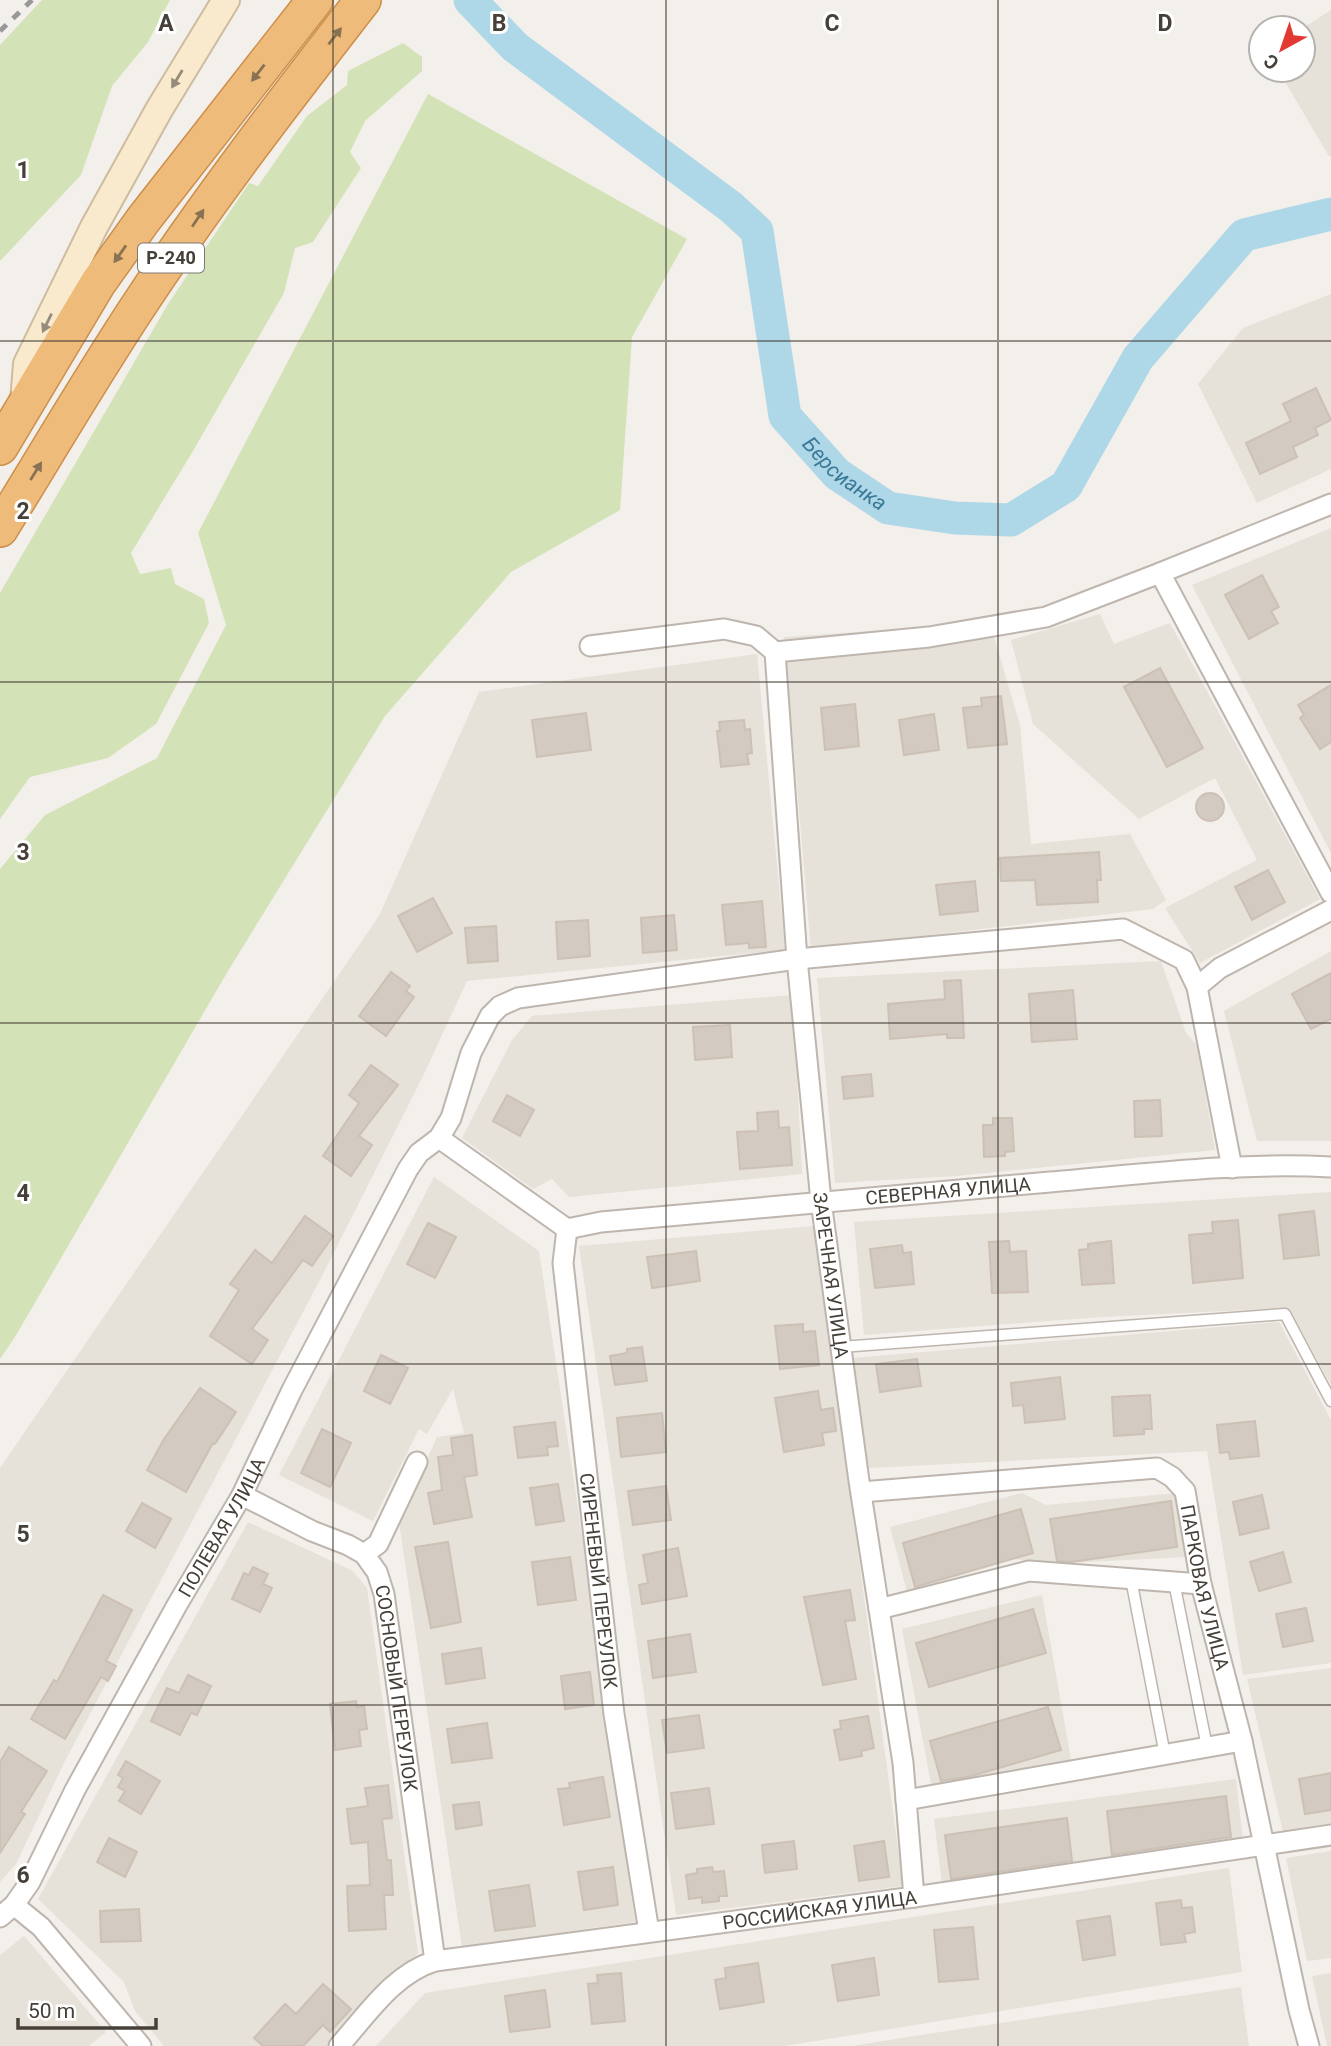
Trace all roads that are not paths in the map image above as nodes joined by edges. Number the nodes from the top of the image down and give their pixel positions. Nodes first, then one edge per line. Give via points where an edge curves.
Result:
1 (226, 0) edge
2 (315, 0) edge
3 (363, 0) edge
4 (8, 431) edge
5 (1331, 504) edge
6 (0, 530) edge
7 (1160, 573) junction
8 (590, 646) dead end
9 (775, 652) junction
10 (1331, 893) edge
11 (1331, 910) edge
12 (797, 959) junction
13 (1197, 986) junction
14 (439, 1138) junction
15 (1331, 1167) edge
16 (1232, 1168) junction
17 (821, 1201) junction
18 (567, 1229) junction
19 (841, 1347) junction
20 (1331, 1401) edge
21 (417, 1462) dead end
22 (861, 1492) junction
23 (242, 1495) junction
24 (364, 1554) junction
25 (1131, 1579) junction
26 (1174, 1582) junction
27 (1201, 1584) junction
28 (879, 1609) junction
29 (1242, 1741) junction
30 (1207, 1747) junction
31 (1165, 1755) junction
32 (906, 1800) junction
33 (1331, 1835) edge
34 (1264, 1846) junction
35 (914, 1897) junction
36 (7, 1911) edge
37 (649, 1932) junction
38 (435, 1962) junction
39 (141, 2046) edge
40 (339, 2046) edge
41 (1309, 2046) edge

1 -> 4 street via 160,108 74,266 27,364
2 -> 4 highway, Р-240 via 98,283
6 -> 3 highway, Р-240 via 205,207
5 - 7 street
7 - 9 street via 1046,617 929,637
7 - 10 street
8 - 9 street via 724,629 756,636
9 - 12 street, ЗАРЕЧНАЯ УЛИЦА
11 - 13 street via 1220,968
12 - 13 street via 1123,929 1184,960
12 - 14 street via 518,998 500,1006 482,1029 451,1118
12 - 17 street, ЗАРЕЧНАЯ УЛИЦА
13 - 16 street
14 - 18 street
14 - 23 street, ПОЛЕВАЯ УЛИЦА via 419,1153 408,1169
15 - 16 street, СЕВЕРНАЯ УЛИЦА
16 - 17 street, СЕВЕРНАЯ УЛИЦА
17 - 18 street, СЕВЕРНАЯ УЛИЦА
17 - 19 street, ЗАРЕЧНАЯ УЛИЦА
18 - 37 street, СИРЕНЕВЫЙ ПЕРЕУЛОК via 563,1262 614,1714
19 - 20 lane via 1285,1314
19 - 22 street, ЗАРЕЧНАЯ УЛИЦА
21 - 24 street via 378,1544
22 - 27 street, ПАРКОВАЯ УЛИЦА via 1157,1468 1185,1491
22 - 28 street, ЗАРЕЧНАЯ УЛИЦА
23 - 24 street
23 - 36 street, ПОЛЕВАЯ УЛИЦА via 75,1790 30,1882
24 - 38 street, СОСНОВЫЙ ПЕРЕУЛОК via 377,1572 384,1594
25 - 26 street
25 - 28 street via 1029,1571
25 - 31 lane
26 - 27 street
26 - 30 lane
27 - 29 street, ПАРКОВАЯ УЛИЦА
28 - 32 street, ЗАРЕЧНАЯ УЛИЦА
29 - 30 street
29 - 34 street, ПАРКОВАЯ УЛИЦА
30 - 31 street
31 - 32 street
32 - 35 street, ЗАРЕЧНАЯ УЛИЦА
33 - 34 street, РОССИЙСКАЯ УЛИЦА
34 - 35 street, РОССИЙСКАЯ УЛИЦА
34 - 41 street, ПАРКОВАЯ УЛИЦА
35 - 37 street, РОССИЙСКАЯ УЛИЦА
36 - 39 street via 41,1927
37 - 38 street, РОССИЙСКАЯ УЛИЦА
38 - 40 street, РОССИЙСКАЯ УЛИЦА via 416,1967 391,1987

